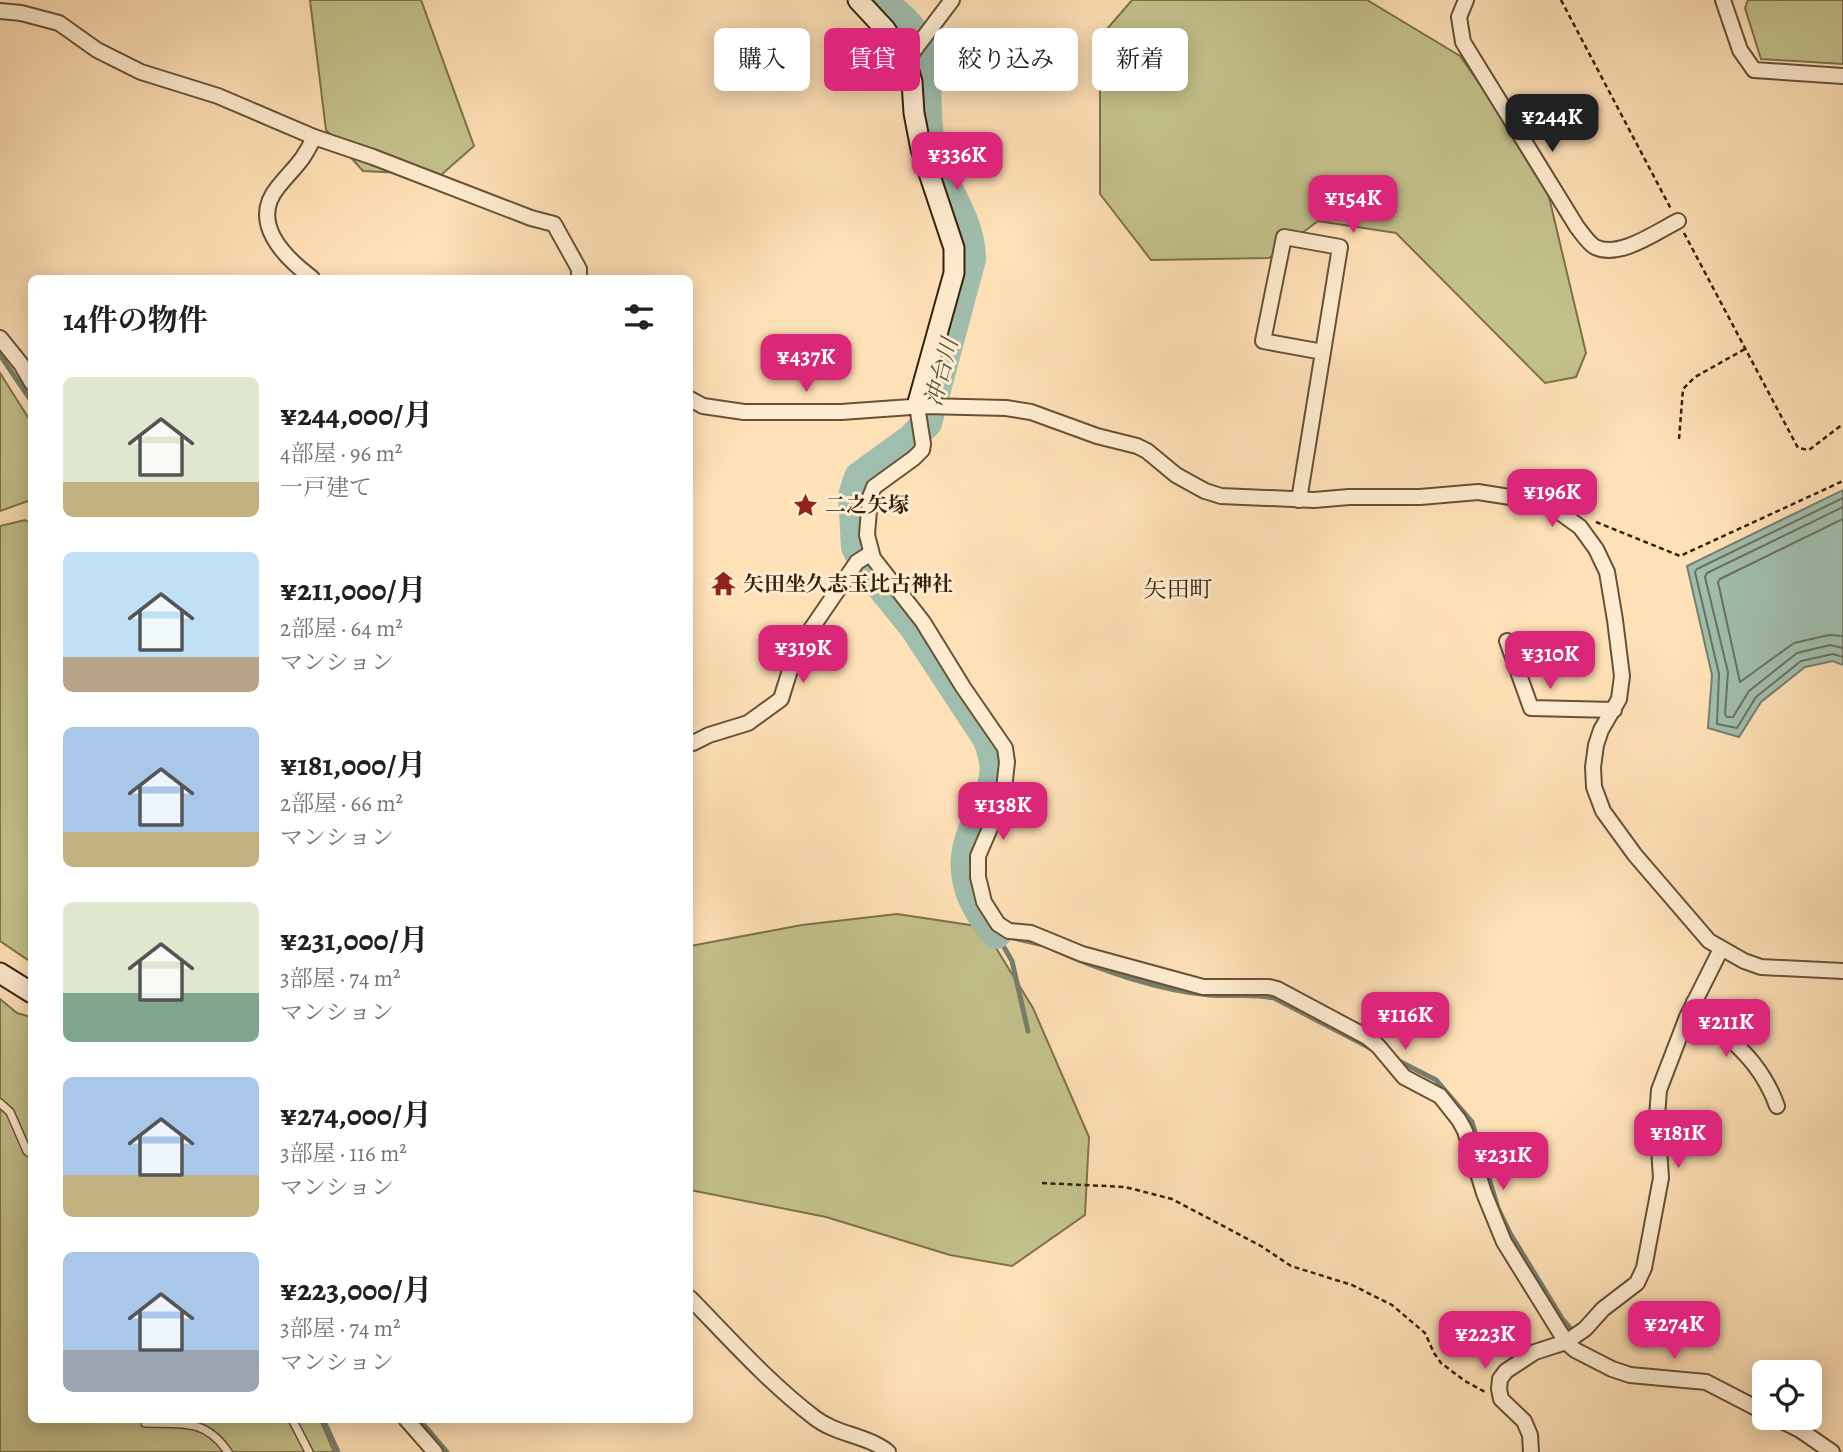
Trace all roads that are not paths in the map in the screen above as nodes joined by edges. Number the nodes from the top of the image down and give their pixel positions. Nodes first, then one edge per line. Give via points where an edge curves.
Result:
1 (859, 0) edge
2 (952, 0) edge
3 (1466, 0) edge
4 (1723, 0) edge
5 (0, 11) edge
6 (884, 28) edge
7 (920, 43) edge
8 (1843, 76) edge
9 (913, 91) edge
10 (314, 137) junction
11 (1678, 221) road end
12 (309, 275) edge
13 (579, 275) edge
14 (0, 338) edge
15 (1323, 352) junction
16 (28, 376) edge
17 (693, 401) edge
18 (924, 416) junction
19 (1299, 500) junction
20 (864, 557) junction
21 (1507, 641) dead end
22 (1614, 710) junction
23 (693, 743) edge
24 (1721, 949) junction
25 (1843, 971) edge
26 (0, 973) edge
27 (28, 990) edge
28 (1694, 1002) junction
29 (0, 1103) edge
30 (1777, 1106) dead end
31 (28, 1149) edge
32 (693, 1301) edge
33 (1566, 1342) junction
34 (1752, 1406) edge
35 (177, 1423) edge
36 (294, 1423) edge
37 (410, 1423) edge
38 (1800, 1430) edge
39 (228, 1452) edge
40 (309, 1452) edge
41 (435, 1452) edge
42 (888, 1452) edge
43 (1531, 1452) edge
44 (1832, 1452) edge

1 - 6 street
2 - 7 street
3 - 11 street via 1459,17 1463,42 1592,246 1620,250
4 - 8 street via 1740,50 1754,70
5 - 10 street via 59,23 97,50 141,72 218,96
9 - 18 street via 921,149 955,257
10 - 12 street via 305,157 272,194 267,212 279,248
10 - 13 street via 554,224
14 - 16 street
15 - 15 street via 1340,247 1284,237 1263,341
15 - 19 street
17 - 18 street via 744,412
18 - 19 street via 1006,408 1031,412 1137,446 1205,491
18 - 20 street via 922,450 874,486
19 - 22 street via 1478,492 1555,509 1580,527 1607,572 1622,676
20 - 23 street via 796,651 780,699 748,723
20 - 33 street via 923,622 1005,747 1003,798 978,856 979,886 998,924 1082,954 1203,987 1277,989 1367,1037 1397,1070 1440,1096 1465,1131 1504,1242
21 - 22 street via 1531,708
22 - 24 street via 1601,730 1593,767 1603,811 1685,915
24 - 25 street via 1761,967
24 - 28 street
26 - 27 street
28 - 30 street via 1750,1057 1769,1084
28 - 33 street via 1659,1090 1661,1178 1644,1268 1637,1283
29 - 31 lane via 10,1112
32 - 42 street via 817,1420
33 - 34 street via 1612,1369 1706,1382
33 - 43 street via 1535,1352 1500,1379 1501,1399 1524,1421
35 - 39 lane via 193,1424 219,1438
36 - 40 lane
37 - 41 street
38 - 44 street

